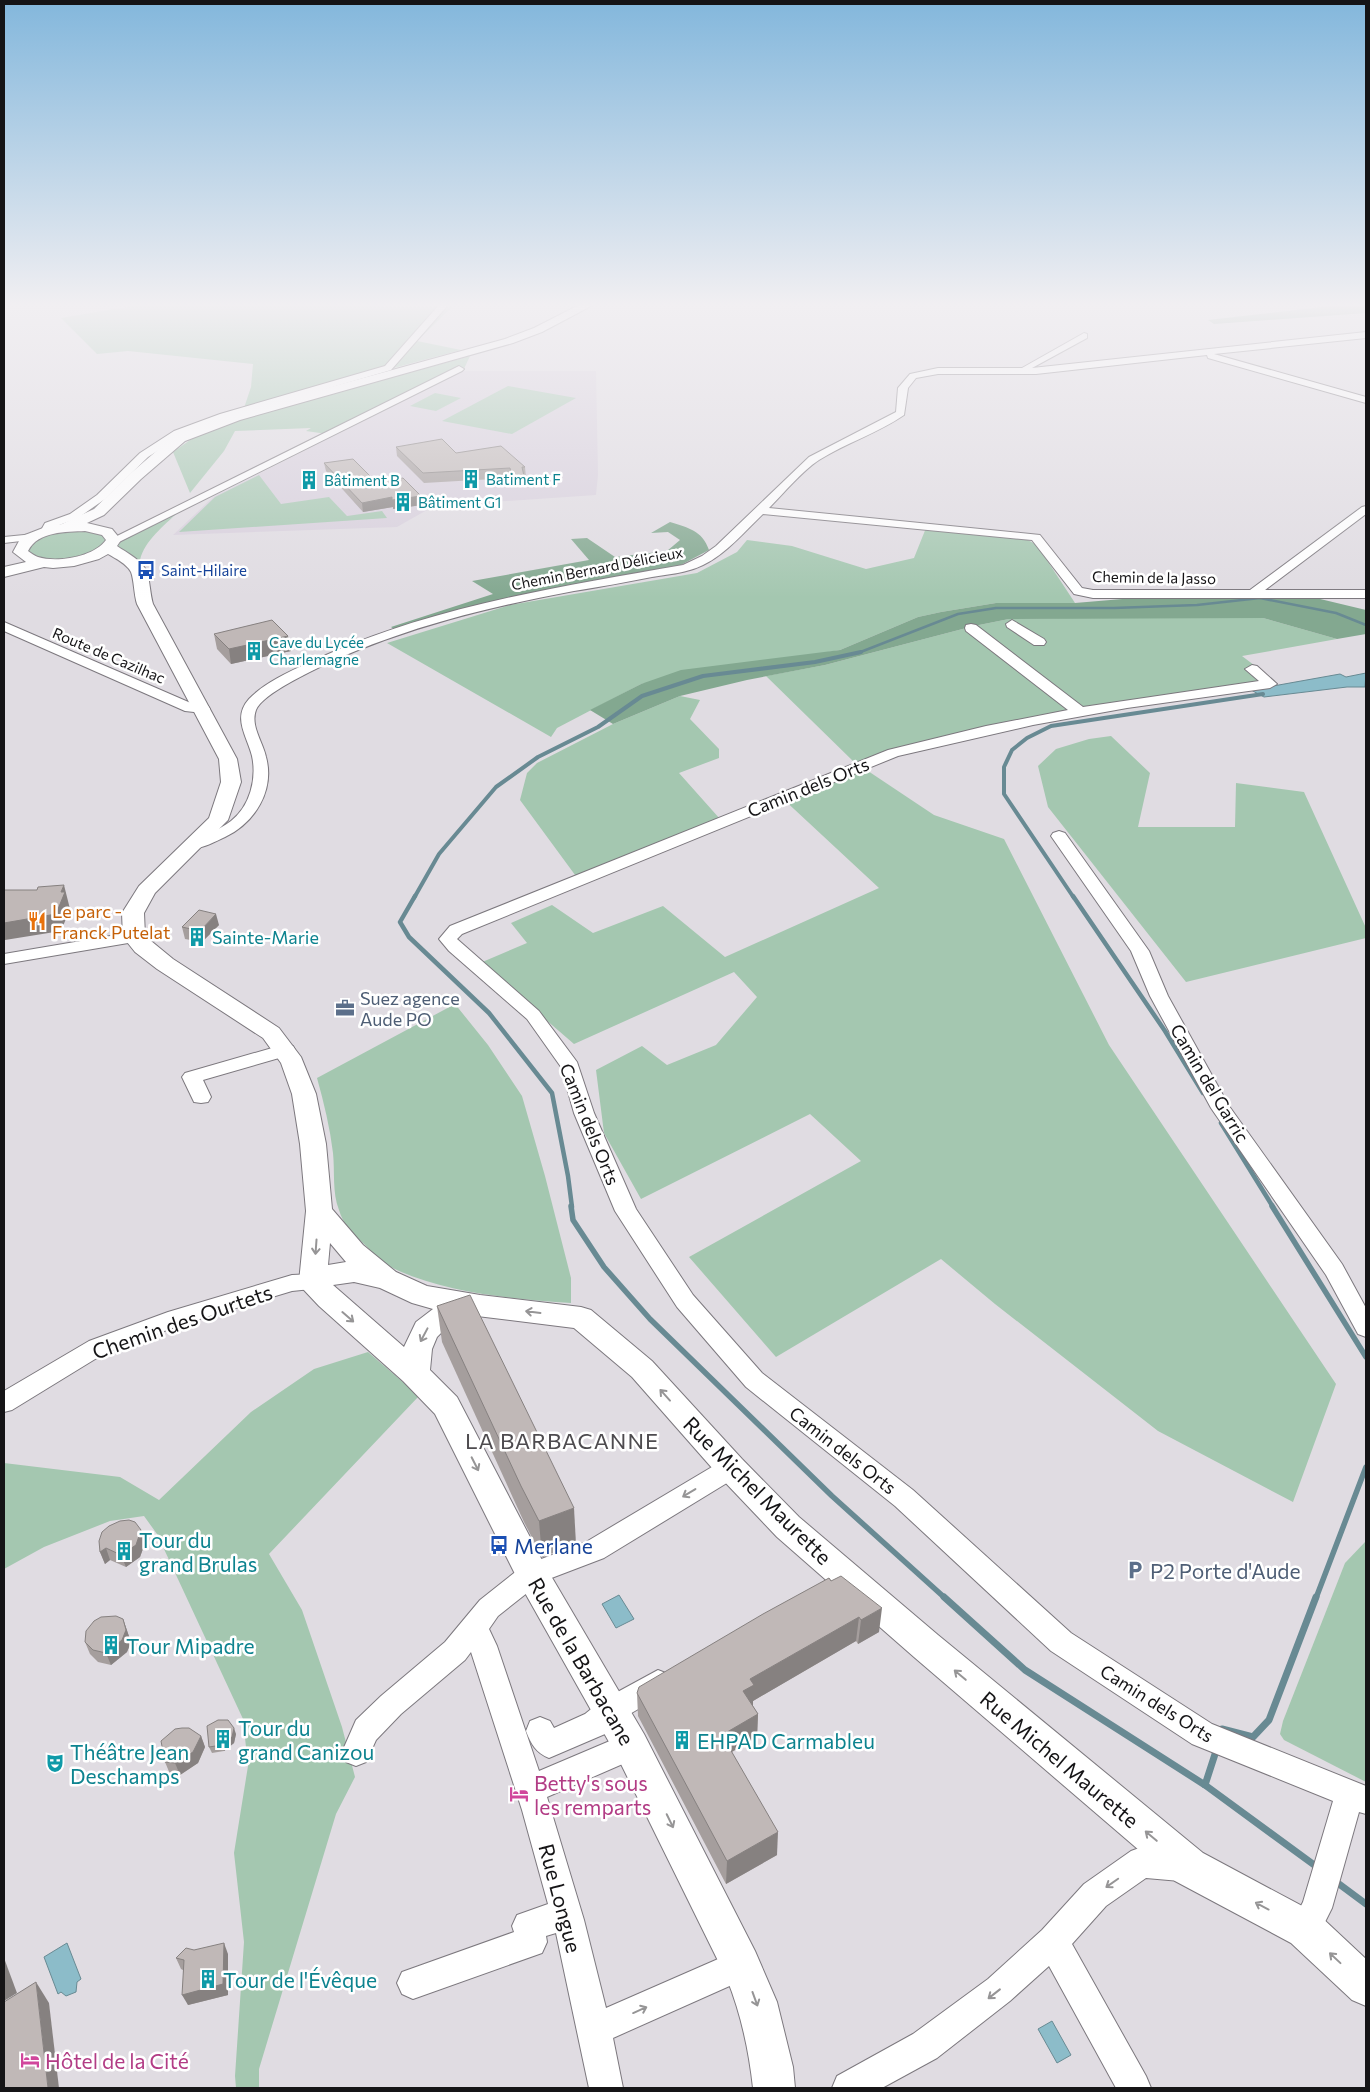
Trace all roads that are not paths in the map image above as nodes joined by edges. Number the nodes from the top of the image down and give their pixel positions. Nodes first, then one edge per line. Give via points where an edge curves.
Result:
1 (269, 403) edge
2 (288, 403) edge
3 (391, 403) edge
4 (902, 403) edge
5 (1366, 509) edge
6 (759, 510) junction
7 (99, 512) junction
8 (151, 521) joint
9 (66, 528) junction
10 (40, 534) junction
11 (107, 537) junction
12 (4, 540) edge
13 (4, 546) edge
14 (20, 552) junction
15 (86, 559) junction
16 (45, 562) junction
17 (132, 563) junction
18 (4, 567) edge
19 (4, 572) edge
20 (1254, 593) junction
21 (1366, 594) edge
22 (1012, 624) dead end
23 (4, 626) edge
24 (972, 628) dead end
25 (1039, 642) dead end
26 (1252, 669) dead end
27 (203, 710) junction
28 (1079, 711) junction
29 (1059, 836) dead end
30 (192, 844) junction
31 (134, 937) junction
32 (4, 959) edge
33 (286, 1050) junction
34 (201, 1097) dead end
35 (327, 1222) junction
36 (386, 1279) junction
37 (313, 1282) junction
38 (480, 1306) junction
39 (1366, 1328) edge
40 (415, 1375) junction
41 (4, 1403) edge
42 (731, 1468) junction
43 (532, 1574) junction
44 (474, 1626) junction
45 (682, 1669) edge
46 (611, 1710) junction
47 (540, 1731) dead end
48 (631, 1746) junction
49 (356, 1752) dead end
50 (531, 1789) junction
51 (1358, 1796) edge
52 (1189, 1867) junction
53 (566, 1914) junction
54 (1311, 1918) junction
55 (1053, 1941) junction
56 (741, 1966) junction
57 (413, 1983) dead end
58 (1366, 1986) edge
59 (596, 2030) junction
60 (606, 2088) edge
61 (774, 2088) edge
62 (849, 2088) edge
63 (1134, 2088) edge

1 - 10 street via 178,432 144,455 101,497 74,516 49,525
2 - 7 main road via 180,438
3 - 8 street
4 - 6 street, Chemin Bernard Délicieux via 901,413 889,422 813,459
5 - 20 street
6 - 20 street, Chemin de la Jasso via 1036,536 1078,591 1093,594
6 - 30 street, Chemin Bernard Délicieux via 712,556 697,564 473,609 363,644 286,679 254,702 247,714 248,727 259,757 260,778 256,798 243,819 220,834
7 - 9 main road
7 - 11 main road
8 - 11 street
9 - 10 main road
9 - 11 main road
10 - 12 street
10 - 14 main road via 23,544
11 - 15 main road
11 - 17 main road
13 - 14 street
14 - 16 main road via 30,560
14 - 18 main road
15 - 16 main road
15 - 17 main road
16 - 19 main road
17 - 27 main road via 139,572 145,604
20 - 21 street, Chemin de la Jasso
22 - 25 street
23 - 27 street, Route de Cazilhac via 190,708
24 - 28 street
26 - 28 street, Camin dels Orts via 1270,684
27 - 30 main road via 228,759 231,782 218,820
28 - 51 street, Camin dels Orts via 937,740 893,753 456,930 448,939 533,1015 570,1066 584,1113 626,1211 685,1301 754,1380 904,1498 1061,1642 1202,1734
29 - 39 street, Camin del Garric via 1140,952 1159,996 1221,1108 1334,1270
30 - 31 main road via 146,890 133,913
31 - 32 street
31 - 33 main road via 165,964 271,1033
33 - 34 street via 192,1077
33 - 35 main road via 300,1078
35 - 36 main road, Rue Michel Maurette via 353,1252
35 - 37 main road via 332,1263
36 - 37 main road via 342,1271
36 - 38 main road, Rue Michel Maurette via 422,1296
37 -> 40 main road, Rue de la Barbacane via 329,1300
37 - 41 street, Chemin des Ourtets via 292,1283 176,1318 97,1347
38 -> 40 main road via 456,1311 429,1326 415,1355
42 -> 38 main road, Rue Michel Maurette via 642,1370 581,1318
40 -> 43 main road, Rue de la Barbacane via 446,1406
42 -> 43 street via 595,1550
52 -> 42 main road, Rue Michel Maurette via 831,1582 788,1527
43 - 44 street via 489,1608
43 - 46 main road, Rue de la Barbacane
44 - 49 street via 455,1651 366,1730
44 - 50 street, Rue Longue via 484,1646
45 - 46 street
46 - 47 street via 596,1724 549,1744
46 - 48 main road, Rue de la Barbacane
48 - 50 street
48 -> 56 main road, Rue de la Barbacane
50 - 53 street, Rue Longue
51 - 54 street via 1339,1825
54 -> 52 main road, Rue Michel Maurette
52 -> 55 street via 1142,1862 1095,1895
53 - 57 street via 528,1926 531,1942
53 - 59 street, Rue Longue
58 -> 54 main road
55 -> 62 street via 999,1990 925,2046
55 - 63 street
59 -> 56 street
56 -> 61 main road, Rue de la Barbacane via 757,2002
59 - 60 street, Rue Longue

